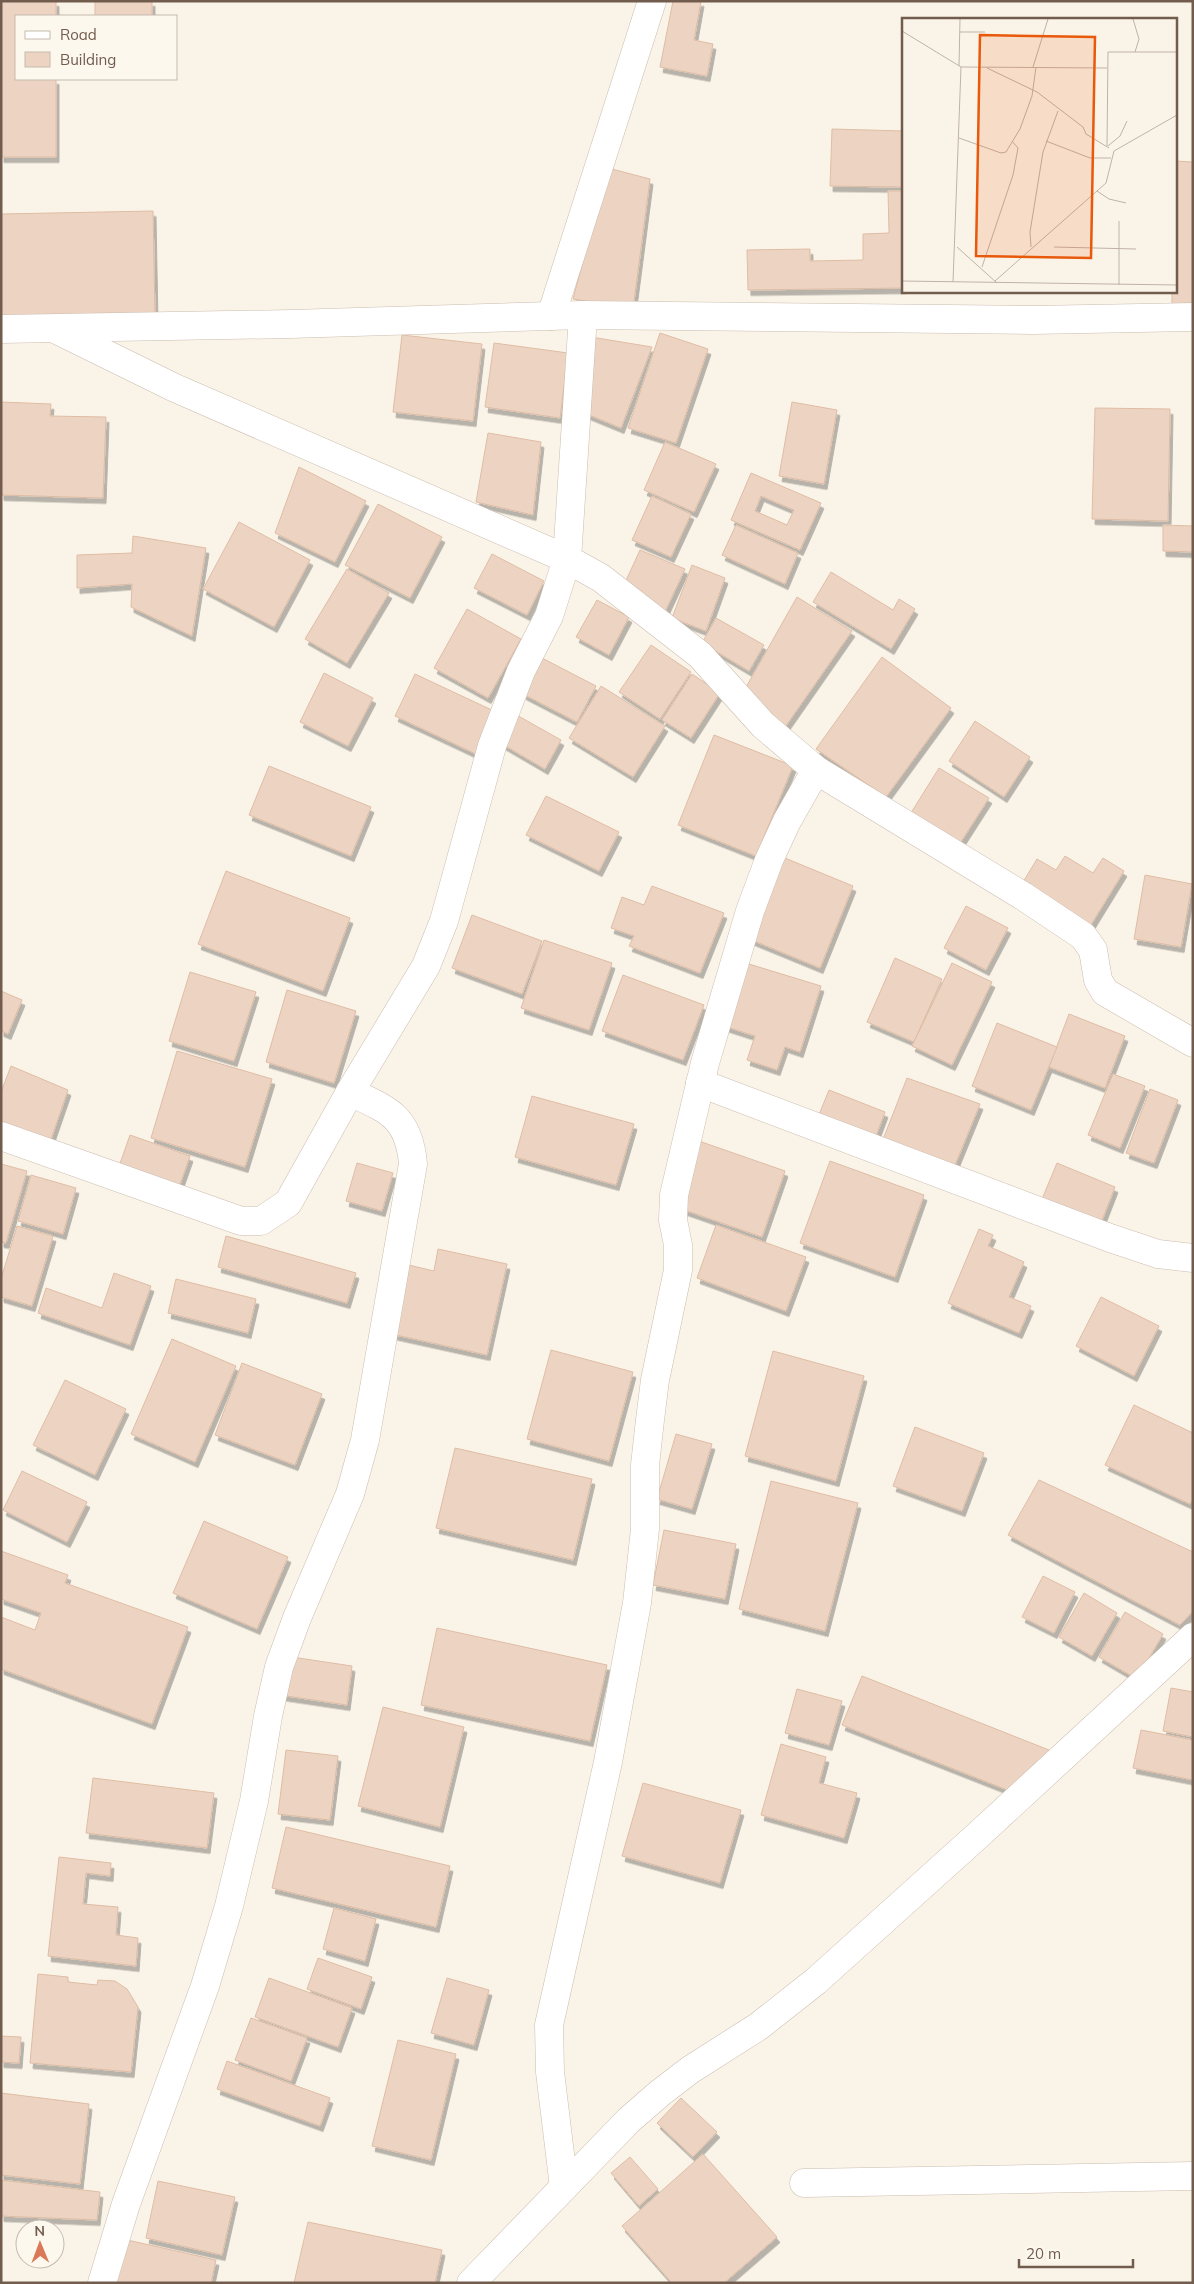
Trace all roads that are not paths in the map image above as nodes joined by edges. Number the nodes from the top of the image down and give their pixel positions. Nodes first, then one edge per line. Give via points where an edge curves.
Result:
1 (652, 1) edge
2 (583, 315) junction
3 (551, 316) junction
4 (1193, 317) edge
5 (1, 329) edge
6 (57, 330) junction
7 (567, 559) junction
8 (816, 770) junction
9 (1193, 1043) edge
10 (700, 1083) junction
11 (350, 1092) junction
12 (1, 1136) edge
13 (1193, 1258) edge
14 (1193, 1637) edge
15 (1193, 2176) edge
16 (804, 2183) dead end
17 (564, 2187) junction
18 (102, 2283) edge
19 (471, 2283) edge

1 - 3 street
2 - 3 street
2 - 4 street via 1033,320
2 - 7 street
3 - 6 street
5 - 6 street
6 - 7 street via 175,388
7 - 8 street via 601,578 700,655 762,725
7 - 11 street via 549,616 521,671 492,746 444,921 426,966
8 - 9 street via 1083,936 1094,950 1098,980 1105,992
8 - 10 street via 783,829 750,911
10 - 13 street via 1110,1238 1158,1254
10 - 17 street via 674,1195 678,1270 650,1420 645,1465 645,1529 637,1603 608,1762 549,2025 550,2072
11 - 12 street via 288,1203 261,1221 241,1221
11 - 18 street via 386,1108 398,1118 407,1135 414,1164 365,1440 350,1494 300,1609 279,1667 254,1801 229,1906 205,1986 126,2204
14 - 17 street via 816,1981 760,2026 660,2093
15 - 16 street
17 - 19 street

